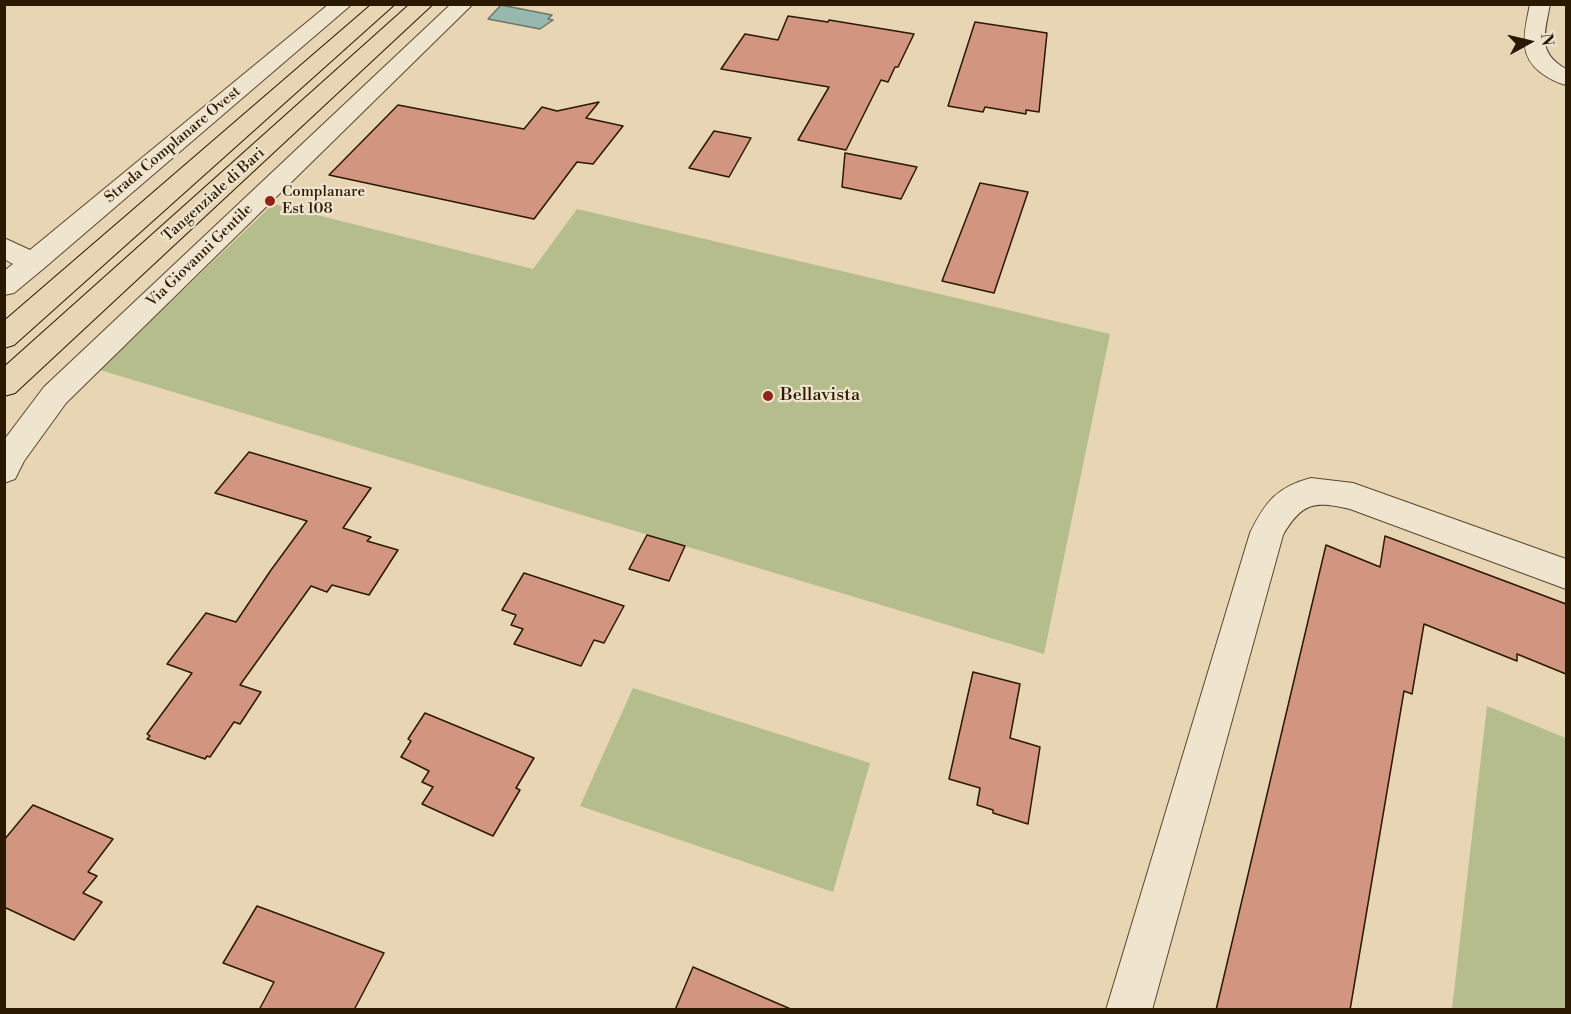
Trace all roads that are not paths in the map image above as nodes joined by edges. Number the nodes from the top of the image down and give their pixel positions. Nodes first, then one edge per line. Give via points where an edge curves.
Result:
1 (342, 4) edge
2 (385, 4) edge
3 (423, 4) edge
4 (463, 4) edge
5 (1540, 4) edge
6 (1566, 78) edge
7 (4, 247) edge
8 (33, 263) junction
9 (4, 286) edge
10 (4, 338) edge
11 (4, 385) edge
12 (4, 470) edge
13 (1566, 574) edge
14 (1129, 1010) edge

1 - 8 street, Strada Complanare Ovest
2 - 10 highway, Tangenziale di Bari
3 - 11 highway, Tangenziale di Bari
4 - 12 street, Via Giovanni Gentile via 55,395 16,447
5 - 6 street via 1533,47 1537,58
7 - 8 street
8 - 9 street, Strada Complanare Ovest
13 - 14 street via 1353,496 1326,490 1300,493 1280,508 1267,533

